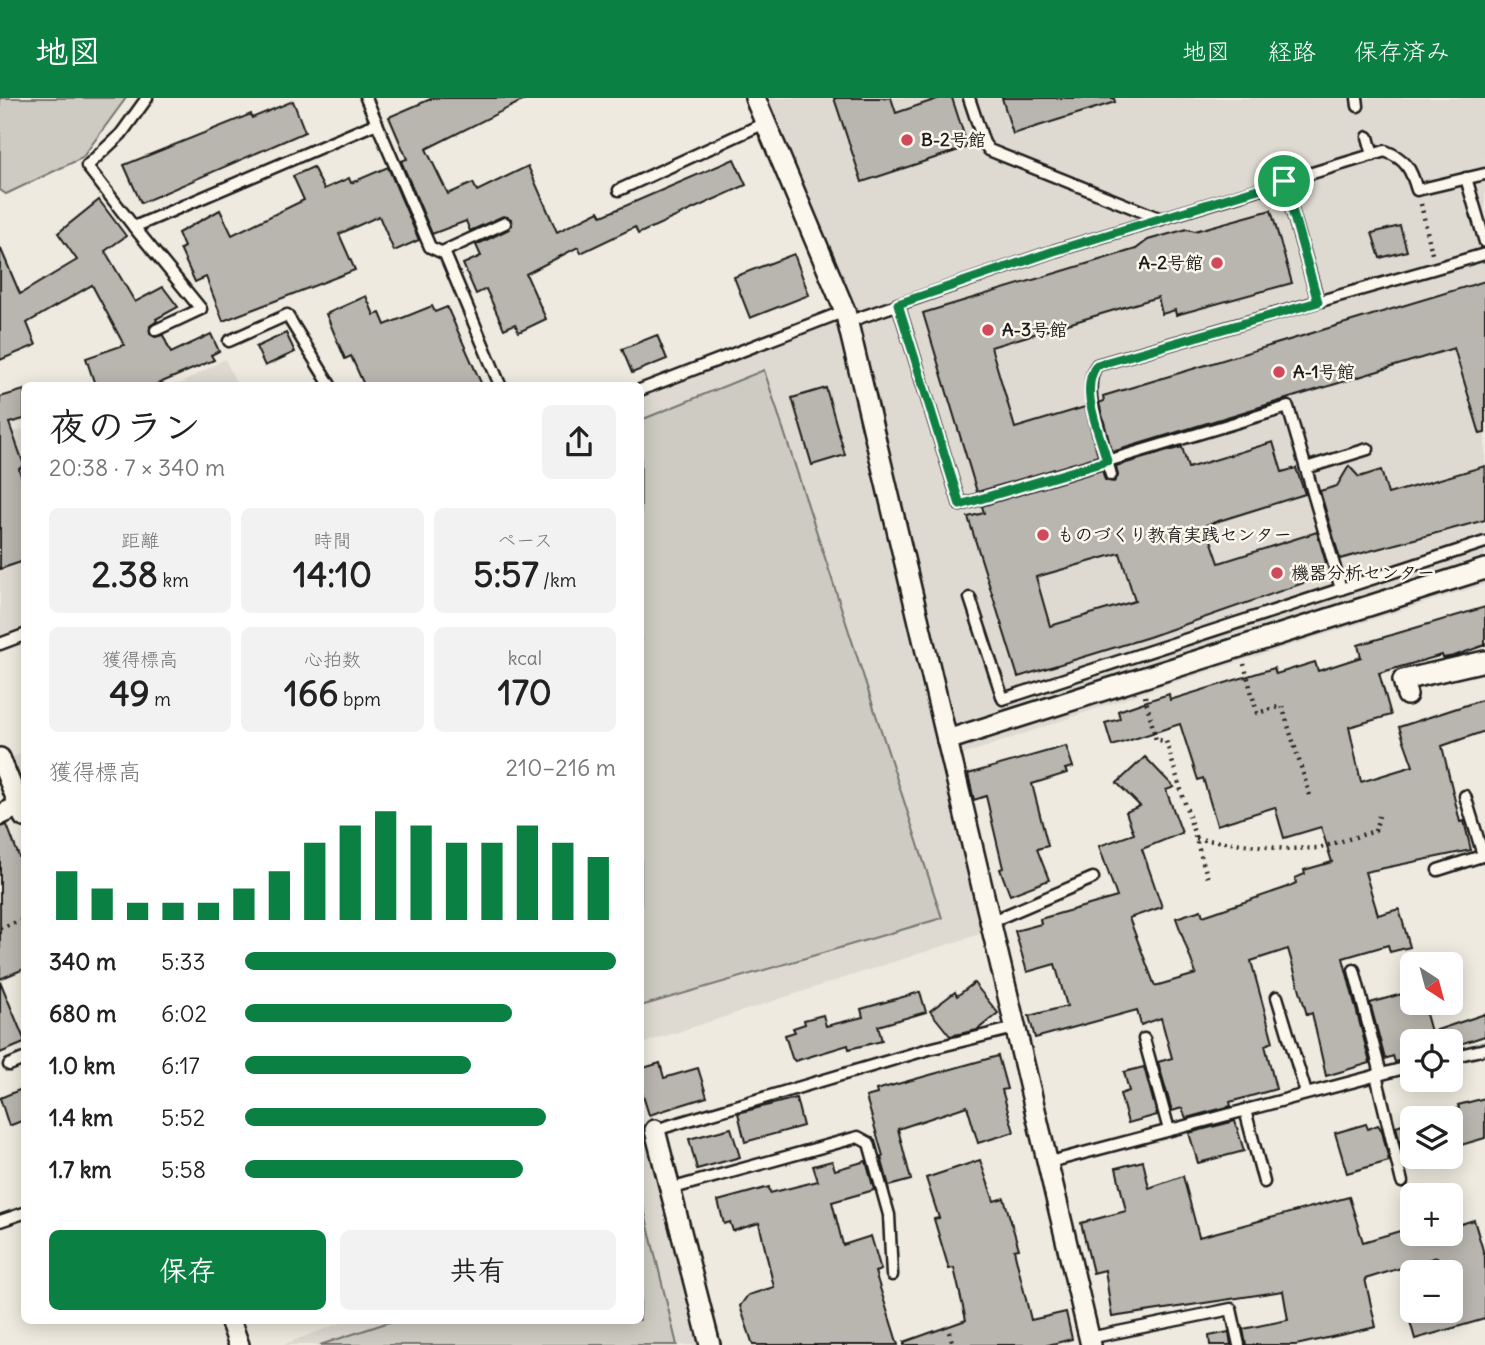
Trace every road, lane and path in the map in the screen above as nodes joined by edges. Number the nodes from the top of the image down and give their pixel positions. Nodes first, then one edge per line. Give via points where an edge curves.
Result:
1 (147, 98) edge
2 (366, 98) edge
3 (755, 98) edge
4 (969, 98) edge
5 (766, 122) junction
6 (377, 124) junction
7 (1368, 137) dead end
8 (1373, 155) junction
9 (1485, 174) edge
10 (1466, 178) junction
11 (1284, 181) junction
12 (619, 190) dead end
13 (1417, 190) junction
14 (1161, 219) junction
15 (505, 223) dead end
16 (134, 227) junction
17 (1485, 242) edge
18 (442, 252) junction
19 (1485, 254) edge
20 (1435, 268) junction
21 (1318, 302) junction
22 (898, 304) junction
23 (846, 316) junction
24 (156, 330) dead end
25 (229, 341) dead end
26 (328, 382) edge
27 (499, 382) edge
28 (644, 389) edge
29 (1368, 449) dead end
30 (1107, 461) junction
31 (1306, 468) junction
32 (1111, 475) dead end
33 (1485, 542) edge
34 (1485, 569) edge
35 (1341, 589) junction
36 (970, 598) dead end
37 (21, 636) edge
38 (0, 644) edge
39 (1240, 647) junction
40 (1485, 661) edge
41 (1140, 678) junction
42 (1406, 695) dead end
43 (947, 740) junction
44 (0, 758) edge
45 (1465, 796) dead end
46 (1311, 799) dead end
47 (21, 810) edge
48 (21, 812) edge
49 (0, 815) edge
50 (1379, 816) dead end
51 (1196, 839) junction
52 (1484, 855) edge
53 (1438, 870) dead end
54 (1093, 877) dead end
55 (1209, 882) dead end
56 (21, 920) edge
57 (990, 922) junction
58 (0, 928) edge
59 (1354, 970) dead end
60 (1277, 997) dead end
61 (1015, 1028) junction
62 (1144, 1039) dead end
63 (1485, 1049) edge
64 (1463, 1054) edge
65 (21, 1060) edge
66 (9, 1065) dead end
67 (1400, 1069) edge
68 (1378, 1075) junction
69 (1306, 1093) junction
70 (1245, 1110) junction
71 (655, 1130) joint
72 (1169, 1130) junction
73 (1049, 1162) junction
74 (1264, 1182) dead end
75 (1402, 1182) dead end
76 (670, 1189) junction
77 (21, 1214) edge
78 (0, 1221) edge
79 (892, 1275) dead end
80 (231, 1324) edge
81 (949, 1332) dead end
82 (1090, 1341) edge
83 (239, 1345) edge
84 (710, 1345) edge
85 (953, 1345) edge
86 (1239, 1345) edge

1 - 16 lane via 121,134 87,166
2 - 6 lane
3 - 5 street
4 - 14 lane via 989,150
5 - 12 lane
5 - 23 street
6 - 16 lane
6 - 18 lane via 430,247
7 - 8 lane
8 - 11 lane
8 - 13 lane via 1385,151 1398,156 1410,167
9 - 10 lane
10 - 13 lane
10 - 17 lane
11 - 14 lane
11 - 21 lane
13 - 20 path
14 - 22 lane
15 - 18 lane
16 - 24 lane via 201,309
18 - 27 lane
19 - 20 lane
20 - 21 lane
21 - 30 lane via 1097,365 1090,374 1089,393
22 - 23 lane
22 - 30 lane via 960,505
23 - 28 lane
23 - 43 street
25 - 26 lane via 287,315
29 - 31 lane
30 - 31 lane via 1288,407
30 - 32 lane
31 - 35 lane
33 - 35 lane
34 - 39 street
35 - 36 lane via 1003,699
37 - 38 lane
39 - 41 street
39 - 46 path via 1257,713 1282,706
40 - 42 street via 1403,680
41 - 43 street
41 - 51 path via 1156,740 1166,740
43 - 57 street
44 - 47 street
45 - 52 lane
48 - 49 street
50 - 51 path via 1375,831 1319,848
51 - 55 path
52 - 53 lane
54 - 57 lane
56 - 58 path
57 - 61 street
59 - 68 lane
60 - 69 lane
61 - 71 lane
61 - 73 street
62 - 72 lane
63 - 64 lane
65 - 66 lane
67 - 68 lane
68 - 69 lane
68 - 75 lane
69 - 70 lane
70 - 72 lane
70 - 74 lane
71 - 76 street
72 - 73 lane
73 - 82 street
76 - 79 lane via 858,1137 869,1143 889,1214
76 - 84 street
77 - 78 lane
80 - 83 street
81 - 85 path
82 - 86 lane via 1231,1309

